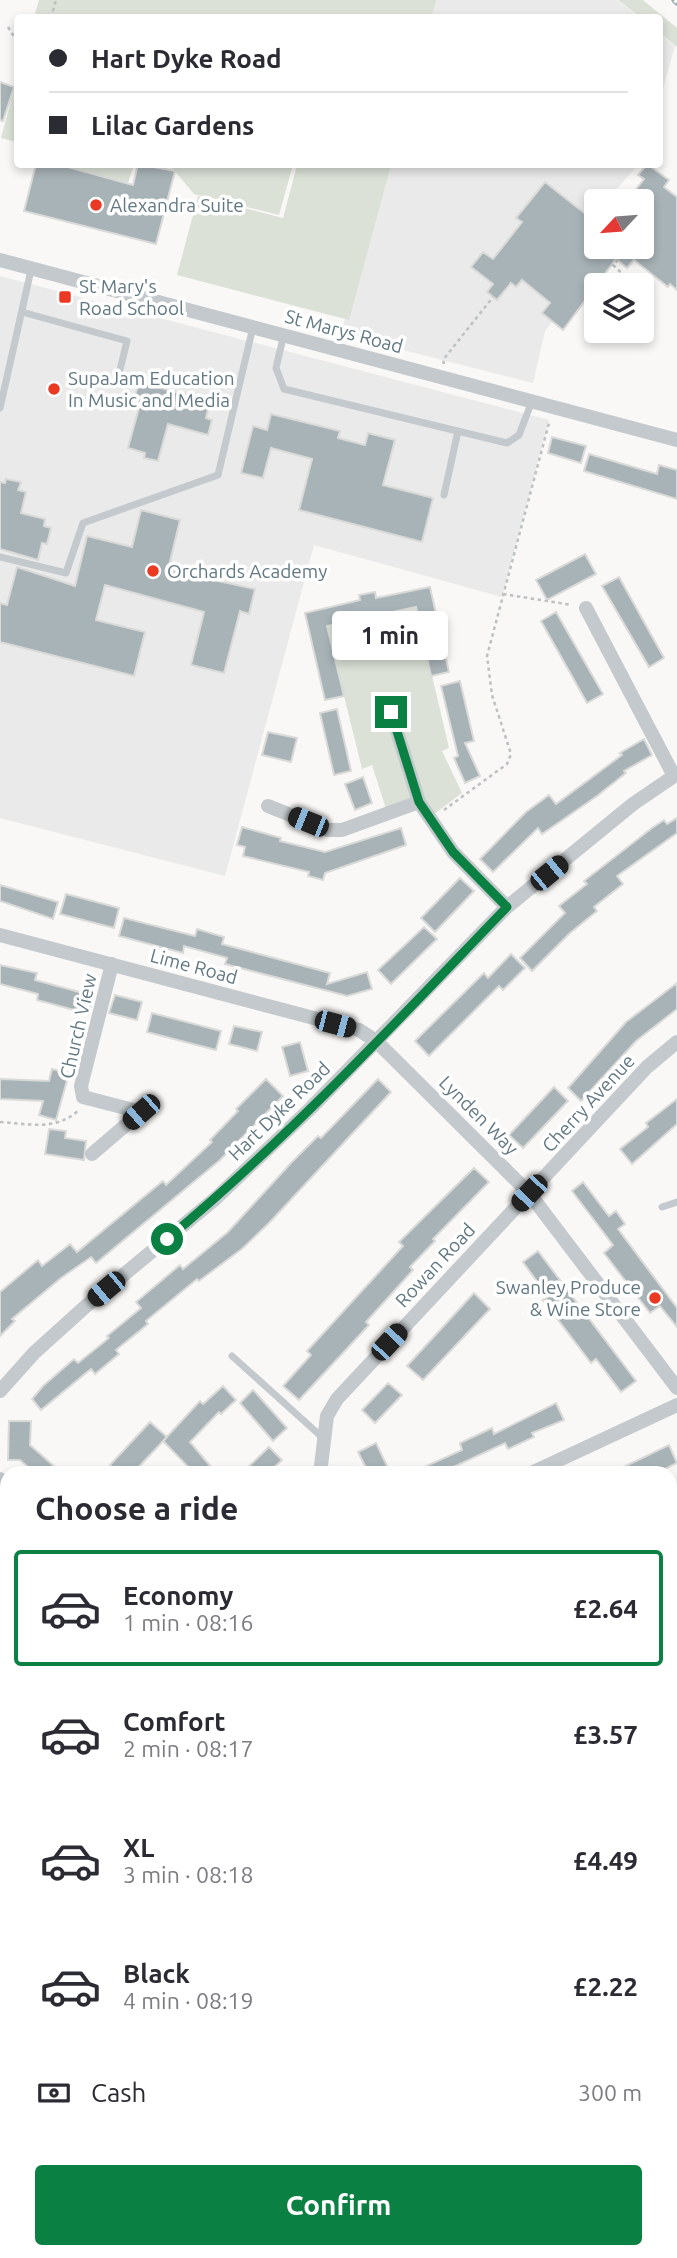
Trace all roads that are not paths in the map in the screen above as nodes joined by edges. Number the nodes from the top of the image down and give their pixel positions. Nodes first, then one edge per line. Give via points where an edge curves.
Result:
1 (0, 260) edge
2 (31, 270) junction
3 (22, 312) junction
4 (253, 327) junction
5 (284, 334) junction
6 (119, 374) dead end
7 (532, 400) junction
8 (0, 408) edge
9 (458, 431) junction
10 (677, 440) edge
11 (444, 495) dead end
12 (0, 557) edge
13 (586, 608) road end
14 (391, 712) dead end
15 (676, 775) edge
16 (419, 802) junction
17 (268, 806) dead end
18 (507, 907) junction
19 (0, 935) edge
20 (112, 964) junction
21 (376, 1041) junction
22 (677, 1042) edge
23 (92, 1154) dead end
24 (529, 1193) junction
25 (677, 1202) edge
26 (662, 1207) dead end
27 (232, 1356) dead end
28 (677, 1388) edge
29 (0, 1391) edge
30 (677, 1405) edge
31 (323, 1438) junction
32 (321, 1466) edge
33 (546, 1466) edge

1 - 2 street, St Marys Road
2 - 3 lane
2 - 4 street, St Marys Road
3 - 6 lane via 127,341
3 - 8 lane
4 - 5 street, St Marys Road
4 - 12 lane via 218,475 83,523 66,573
5 - 7 street, St Marys Road
5 - 9 lane via 276,368 284,389
7 - 9 lane via 519,435 507,443
7 - 10 street, St Marys Road
9 - 11 lane
13 - 15 street
14 - 16 street
15 - 18 street, Hart Dyke Road via 633,804
16 - 17 street via 342,830 328,830
16 - 18 street via 453,852
18 - 21 street, Hart Dyke Road
19 - 20 street, Lime Road
20 - 21 street, Lime Road via 359,1030
20 - 23 street, Church View via 81,1086 83,1097 141,1112
21 - 24 street, Lynden Way
21 - 29 street, Hart Dyke Road via 215,1199 76,1315
22 - 24 street, Cherry Avenue via 647,1067
24 - 28 street, Lynden Way
24 - 31 street, Rowan Road via 337,1399 327,1416
25 - 26 lane
27 - 31 lane
30 - 33 street
31 - 32 street, Rowan Road

